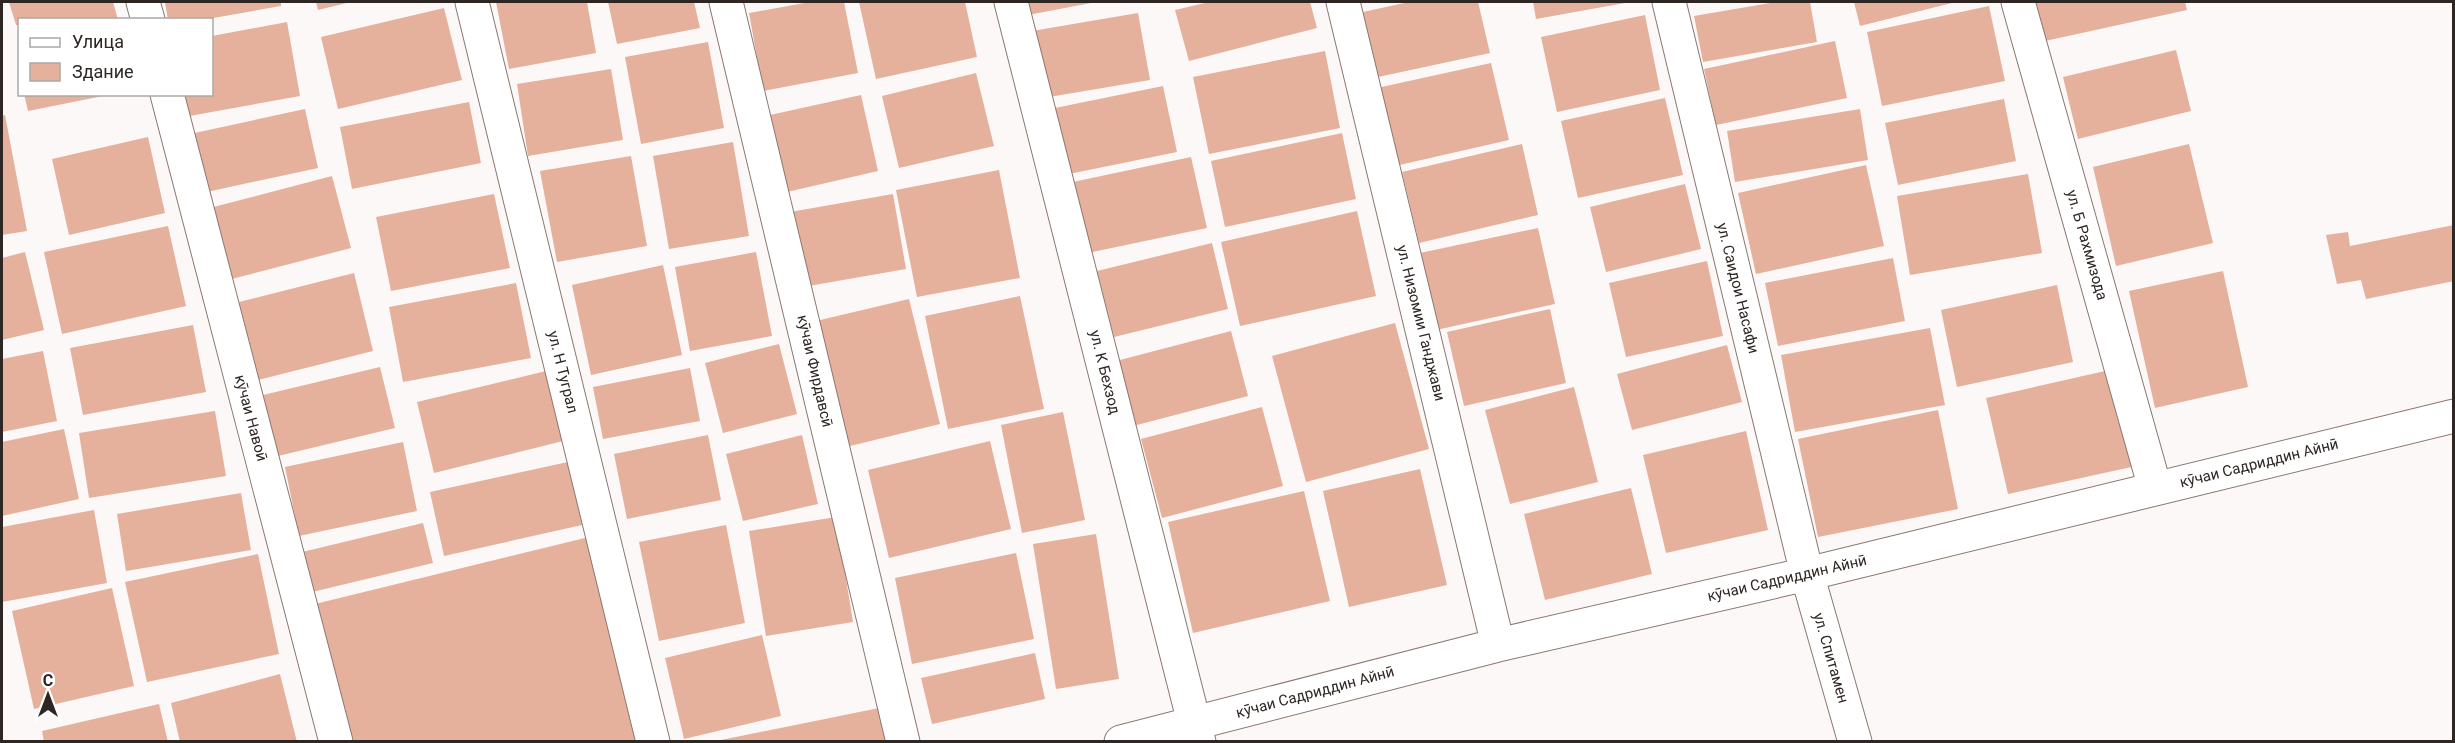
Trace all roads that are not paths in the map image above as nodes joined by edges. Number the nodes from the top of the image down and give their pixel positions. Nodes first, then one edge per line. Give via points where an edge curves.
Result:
1 (143, 2) edge
2 (472, 2) edge
3 (726, 2) edge
4 (1011, 2) edge
5 (1343, 2) edge
6 (1669, 2) edge
7 (2018, 2) edge
8 (147, 18) edge
9 (168, 96) edge
10 (2454, 416) edge
11 (2155, 488) junction
12 (1807, 574) junction
13 (1498, 645) junction
14 (1197, 733) edge
15 (336, 741) edge
16 (653, 741) edge
17 (903, 741) edge
18 (1121, 741) edge
19 (1855, 741) edge

1 - 8 street
2 - 16 street, ул. Н Туграл
3 - 17 street, кӯчаи Фирдавсӣ
4 - 14 street, ул. К Бехзод
5 - 13 street, ул. Низомии Ганджави
6 - 12 street, ул. Саидои Насафи
7 - 11 street, ул. Б Рахмизода
9 - 15 street, кӯчаи Навоӣ
10 - 11 street, кӯчаи Садриддин Айнӣ
11 - 12 street, кӯчаи Садриддин Айнӣ
12 - 13 street, кӯчаи Садриддин Айнӣ
12 - 19 street, ул. Спитамен
13 - 14 street, кӯчаи Садриддин Айнӣ
14 - 18 street, кӯчаи Садриддин Айнӣ

